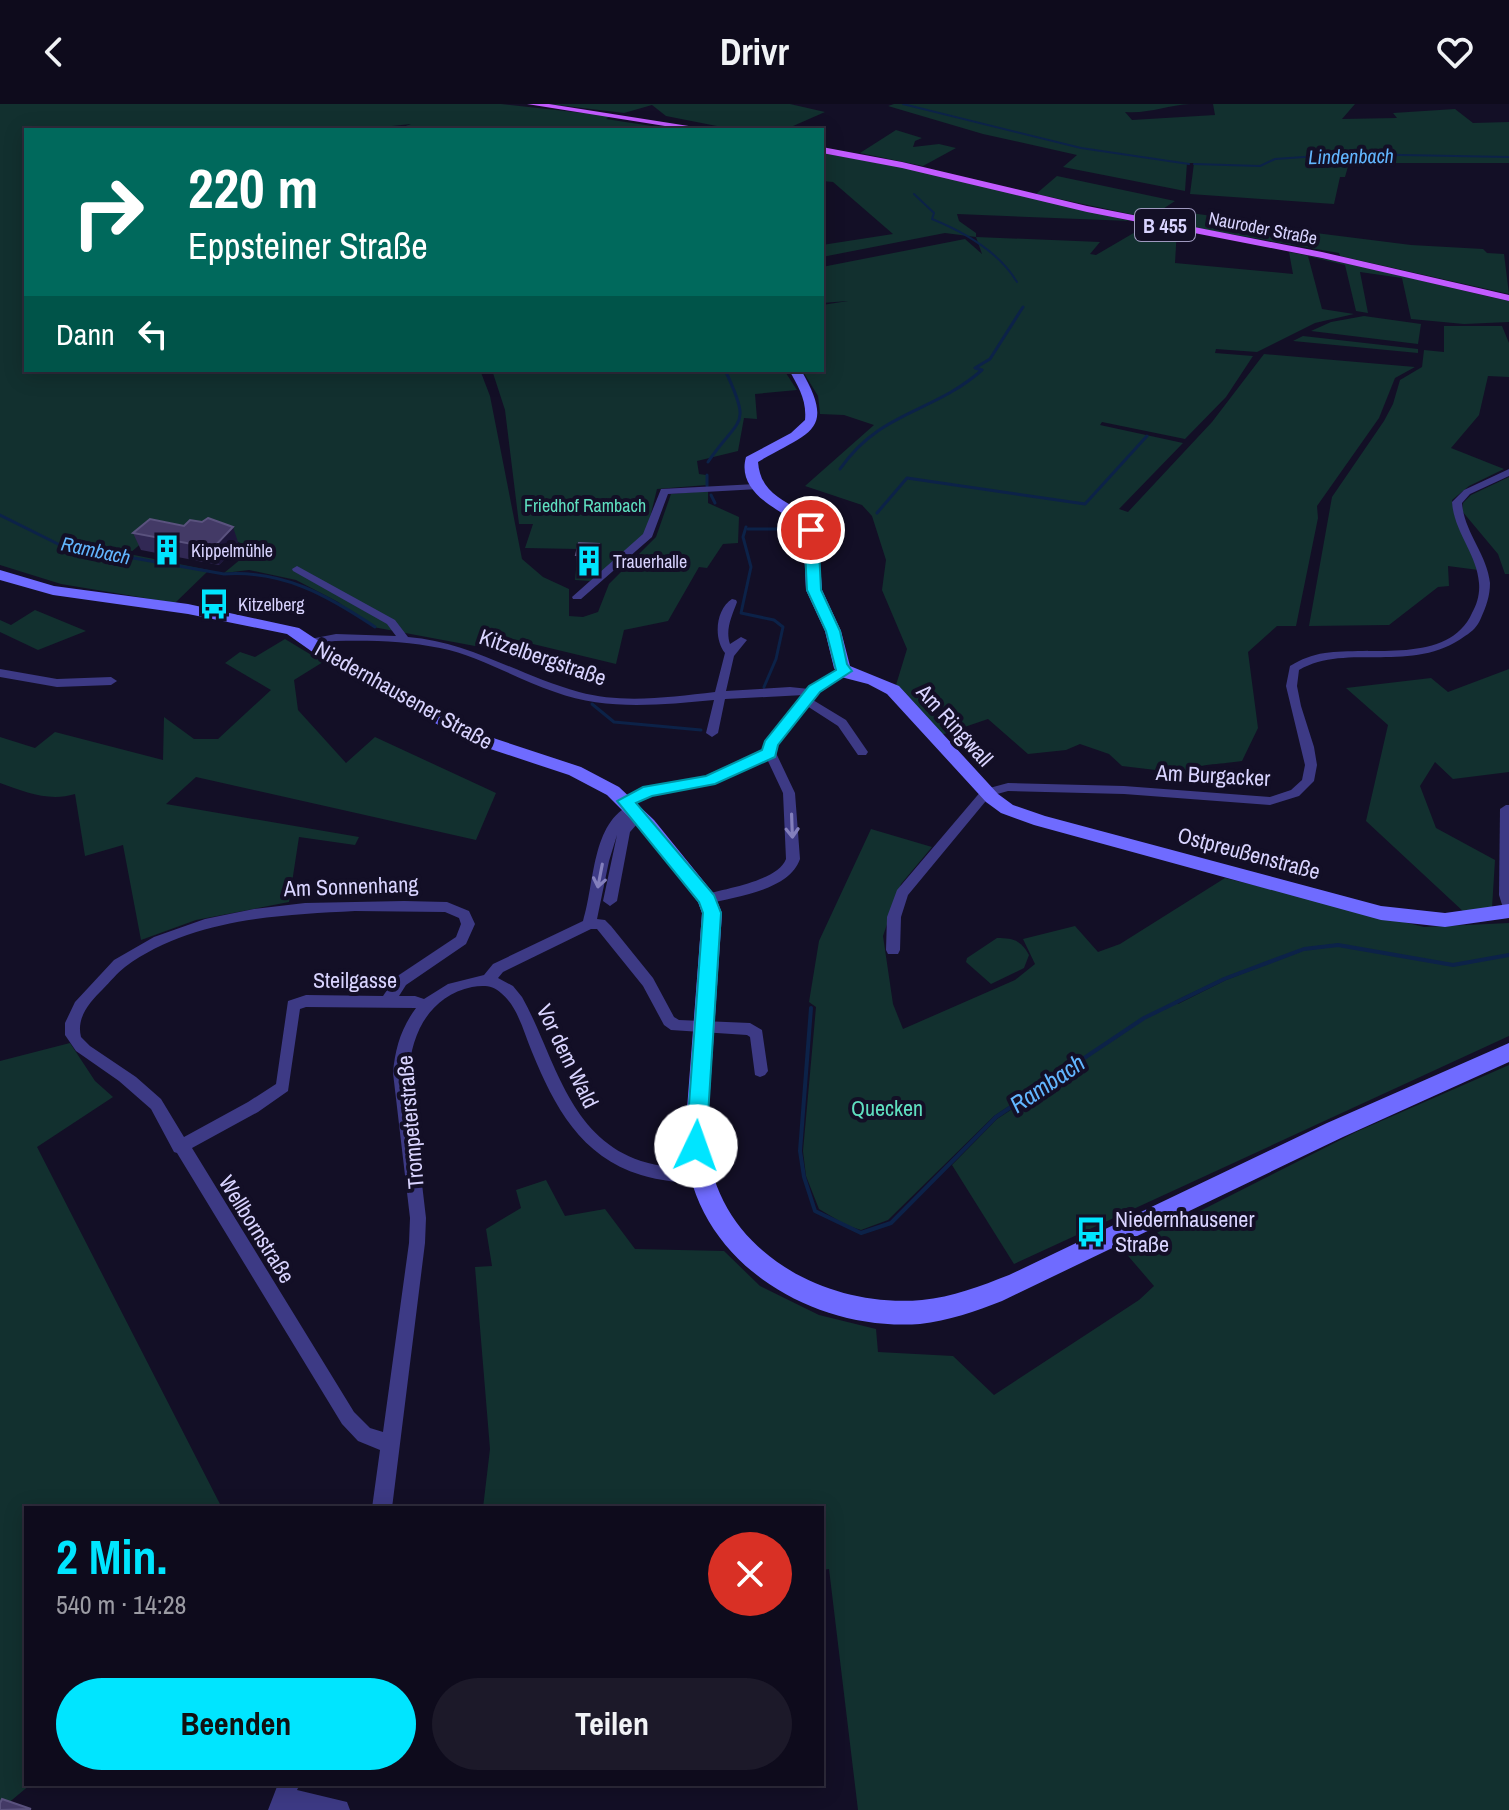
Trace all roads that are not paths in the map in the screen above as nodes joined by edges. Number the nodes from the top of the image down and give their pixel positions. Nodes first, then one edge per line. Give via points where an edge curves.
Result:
1 (531, 104) edge
2 (695, 128) edge
3 (824, 150) edge
4 (1509, 298) edge
5 (796, 372) edge
6 (1509, 472) edge
7 (756, 487) junction
8 (297, 569) dead end
9 (0, 575) edge
10 (577, 597) dead end
11 (732, 602) dead end
12 (405, 640) junction
13 (741, 640) dead end
14 (309, 642) junction
15 (729, 651) junction
16 (845, 671) junction
17 (0, 673) edge
18 (111, 681) dead end
19 (722, 693) junction
20 (808, 697) junction
21 (712, 733) dead end
22 (862, 752) dead end
23 (770, 753) junction
24 (986, 793) junction
25 (632, 808) junction
26 (1506, 809) dead end
27 (707, 899) junction
28 (610, 901) dead end
29 (1509, 909) edge
30 (589, 924) junction
31 (893, 950) dead end
32 (487, 981) junction
33 (387, 1002) junction
34 (427, 1006) junction
35 (703, 1027) junction
36 (75, 1040) joint
37 (1509, 1052) edge
38 (760, 1071) dead end
39 (180, 1147) junction
40 (701, 1179) junction
41 (392, 1444) junction
42 (382, 1506) edge
43 (284, 1797) edge
44 (339, 1810) edge

1 - 2 main road
3 - 4 main road, Nauroder Straße / B 455
5 - 7 main road via 812,396 809,426 751,460
6 - 24 street, Am Burgacker via 1457,502 1457,514 1493,572 1491,600 1466,632 1401,656 1316,657 1294,668 1291,683 1311,771 1310,780 1296,794 1270,801 1124,790 1008,787
7 - 10 street via 664,491 648,535
7 - 16 main road via 810,523 814,590
8 - 12 street via 391,622
9 - 14 main road, Niedernhausener Straße via 53,590 275,625
11 - 15 street via 721,637
12 - 14 street, Kitzelbergstraße
12 - 19 street, Kitzelbergstraße via 465,651 595,700
13 - 15 street
14 - 25 main road, Niedernhausener Straße via 475,738 587,776
15 - 19 street
16 - 20 street
16 - 24 main road, Am Ringwall via 880,682 901,697
17 - 18 street via 57,683
19 - 20 street, Kitzelbergstraße via 797,690
19 - 21 street
20 - 22 street via 842,723
20 - 23 street via 770,744
23 - 25 street via 709,780 649,791
23 -> 27 street via 789,793 790,868 766,883
24 - 29 main road, Ostpreußenstraße via 1007,809 1040,821 1381,913 1454,921
24 - 31 street via 902,893 894,917
25 - 27 main road, Niedernhausener Straße
25 - 28 street
25 -> 30 street via 612,829
26 - 29 street
27 - 35 main road via 712,924
30 - 32 street, Trompeterstraße via 498,968
30 - 35 street via 606,930 648,982 669,1021
32 - 34 street, Trompeterstraße via 453,987
32 - 40 street, Vor dem Wald via 505,987 517,1003 562,1103 584,1134 629,1163
33 - 34 street, Steilgasse
33 - 36 street, Am Sonnenhang via 401,981 461,940 468,924 459,911 312,906 241,917 171,936 136,953 90,992 74,1018
33 - 39 street, Steilgasse via 293,1005 283,1087
34 - 41 street, Trompeterstraße via 407,1035 401,1059 418,1218
35 - 38 street via 750,1029 757,1034
35 - 40 main road via 696,1146
36 - 39 street, Wellbornstraße via 156,1104
37 - 40 main road via 1018,1283 939,1309 854,1309 791,1286 740,1246 716,1214
39 - 41 street, Wellbornstraße via 348,1418 364,1435
41 - 42 street, Trompeterstraße
43 - 44 street

